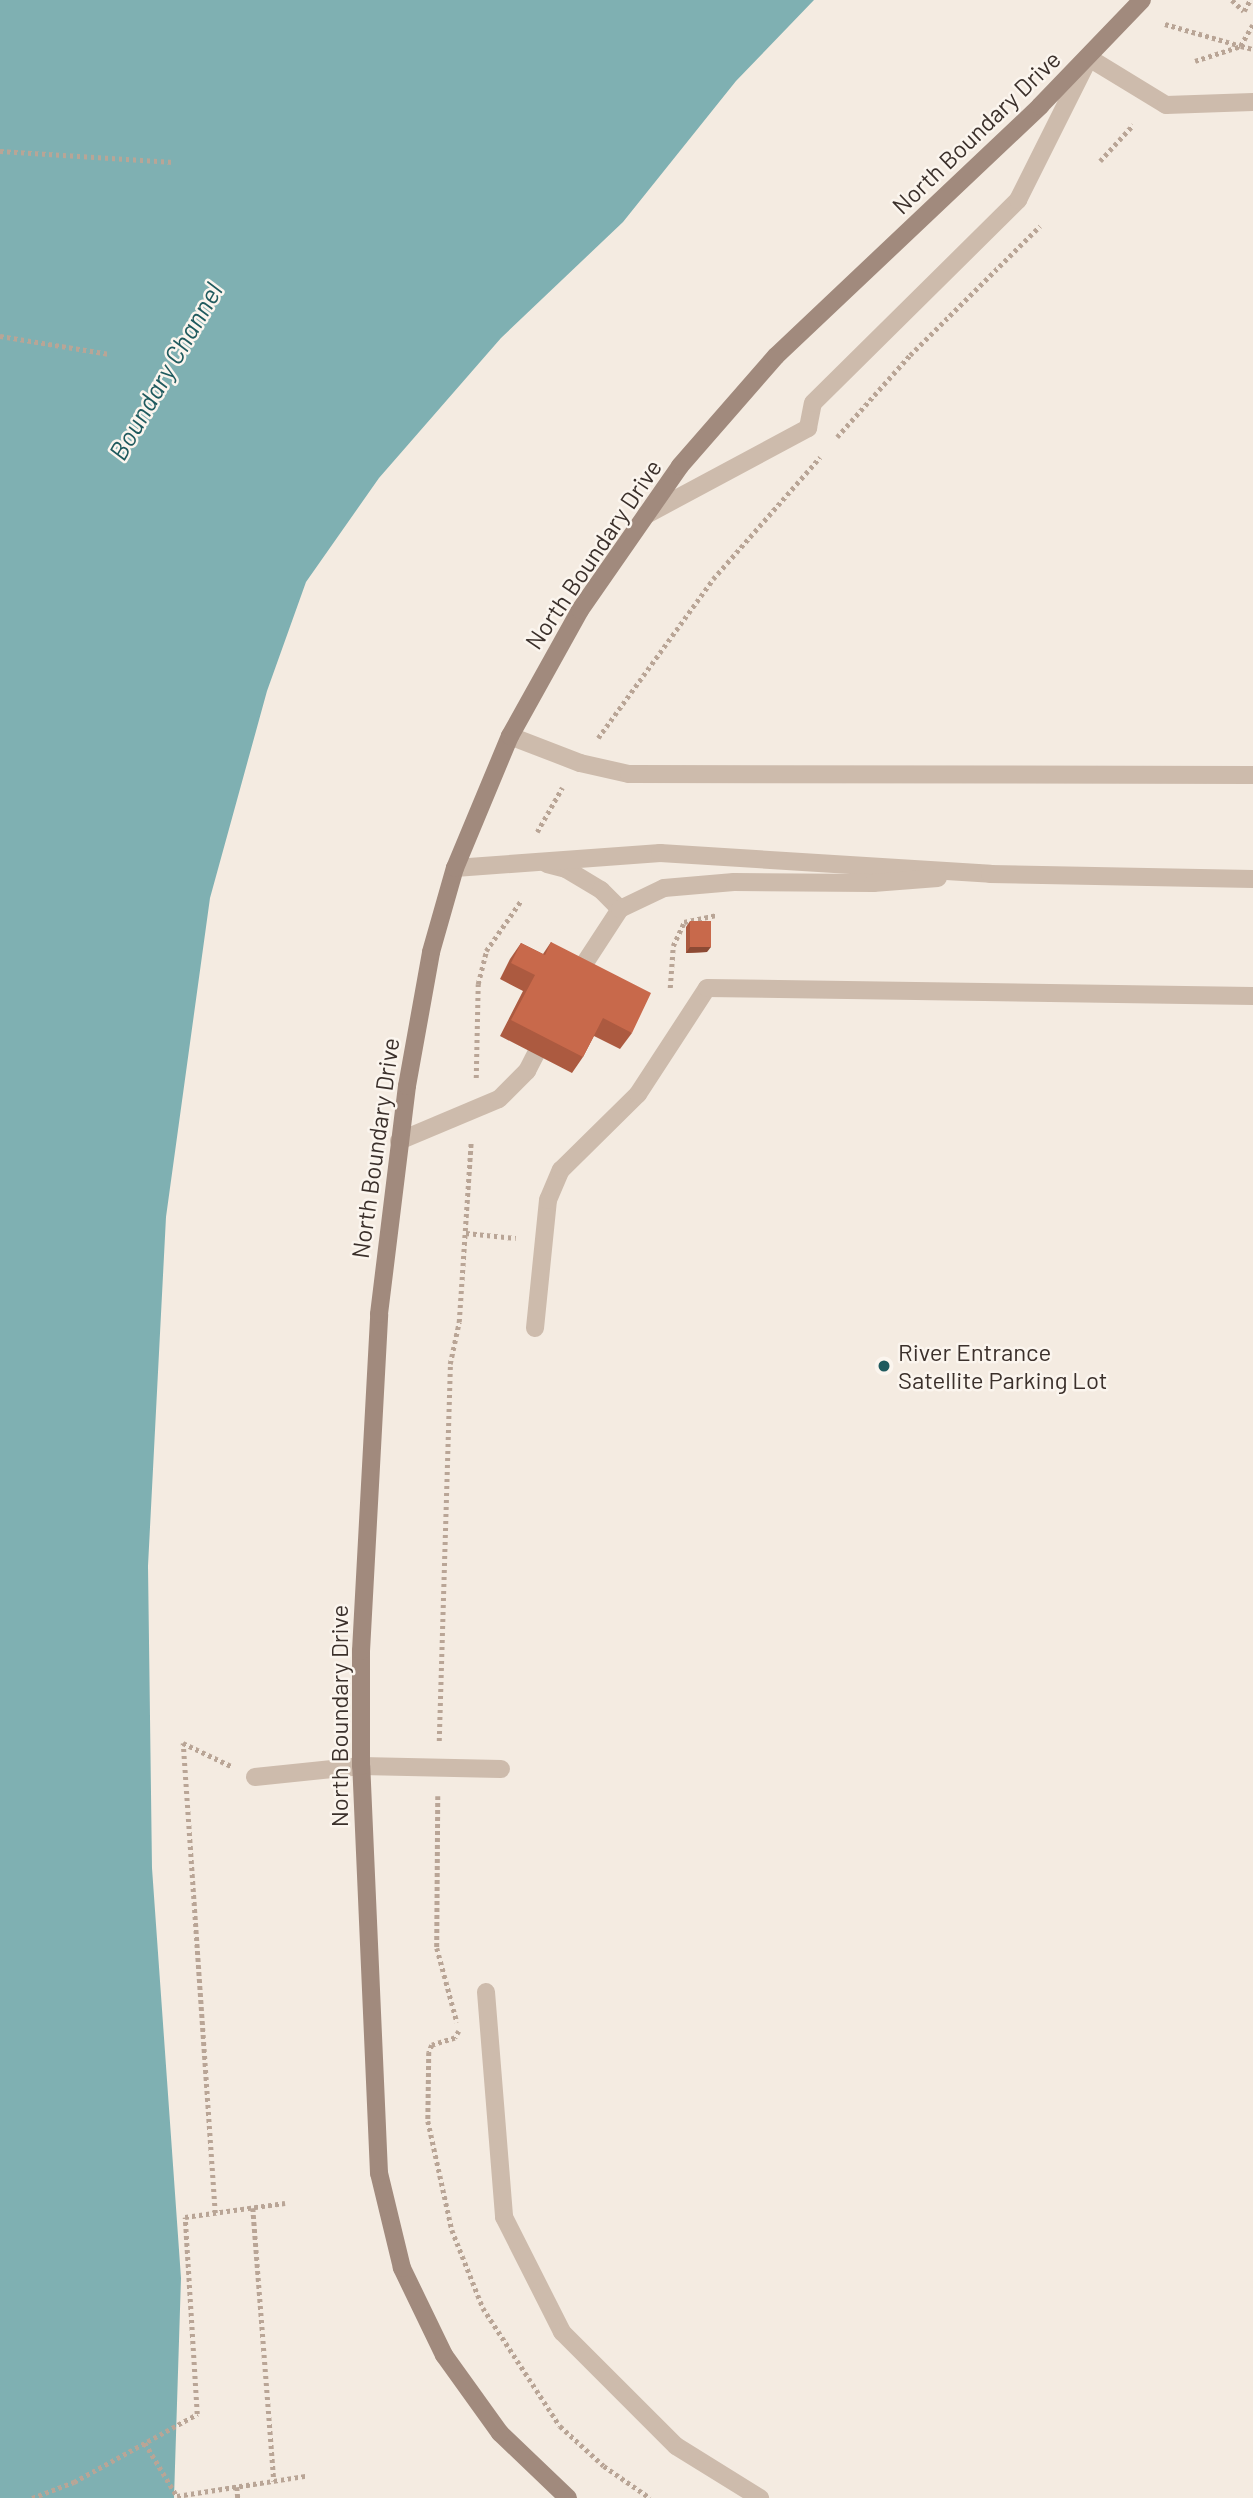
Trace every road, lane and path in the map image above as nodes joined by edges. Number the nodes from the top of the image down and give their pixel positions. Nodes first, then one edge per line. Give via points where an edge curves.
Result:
1 (1142, 0) edge
2 (1250, 0) edge
3 (1231, 2) edge
4 (1164, 24) dead end
5 (1253, 25) edge
6 (1241, 46) junction
7 (1253, 49) edge
8 (1089, 58) junction
9 (1195, 61) dead end
10 (1253, 102) edge
11 (1133, 125) dead end
12 (0, 150) edge
13 (1100, 161) dead end
14 (174, 162) dead end
15 (1040, 226) dead end
16 (0, 336) edge
17 (110, 354) dead end
18 (834, 441) dead end
19 (825, 451) dead end
20 (646, 515) junction
21 (510, 736) junction
22 (580, 763) junction
23 (1253, 775) edge
24 (537, 832) dead end
25 (530, 859) junction
26 (455, 868) junction
27 (990, 874) junction
28 (1253, 879) edge
29 (520, 902) dead end
30 (620, 909) junction
31 (1253, 996) edge
32 (473, 1112) junction
33 (399, 1140) junction
34 (535, 1328) dead end
35 (360, 1766) junction
36 (438, 1766) junction
37 (500, 1769) dead end
38 (255, 1777) joint
39 (486, 1992) dead end
40 (285, 2203) dead end
41 (253, 2207) junction
42 (215, 2213) junction
43 (145, 2443) junction
44 (304, 2476) dead end
45 (274, 2481) junction
46 (237, 2487) junction
47 (32, 2498) edge
48 (238, 2498) edge
49 (568, 2498) edge
50 (760, 2498) edge

1 - 8 street, North Boundary Drive
2 - 3 path via 1244,11
4 - 6 path
5 - 6 path
6 - 7 path
6 - 9 path
8 - 10 lane via 1166,105
8 - 20 street, North Boundary Drive via 741,392
8 - 20 lane via 1018,200 813,403 808,428
11 - 13 path
12 - 14 path
15 - 18 path via 910,355
16 - 17 path
19 - 22 path via 713,579
20 - 21 street, North Boundary Drive via 580,610
21 - 22 lane
21 - 26 street, North Boundary Drive
22 - 23 lane via 629,774
22 - 24 path
25 - 26 lane
25 - 27 lane via 660,853
25 - 30 lane via 566,869 601,890
26 - 33 street, North Boundary Drive via 418,1017
27 - 28 lane
27 - 30 lane via 873,883 678,885
29 - 32 path via 486,951 478,984
30 - 32 lane via 527,1071 499,1099
31 - 34 lane via 707,988 638,1094 561,1171 548,1200
32 - 33 lane
32 - 36 path via 459,1322 450,1364
33 - 35 street, North Boundary Drive via 372,1427
35 - 36 lane
35 - 38 lane
35 - 49 street, North Boundary Drive via 374,2121 387,2220 420,2312 444,2355 500,2433
36 - 37 lane
38 - 42 path via 183,1743
39 - 50 lane via 504,2217 562,2332 676,2446
40 - 41 path
41 - 42 path
41 - 45 path
42 - 43 path via 186,2217 197,2414
43 - 46 path via 177,2496
43 - 47 path via 74,2482
44 - 45 path
45 - 46 path
46 - 48 path

